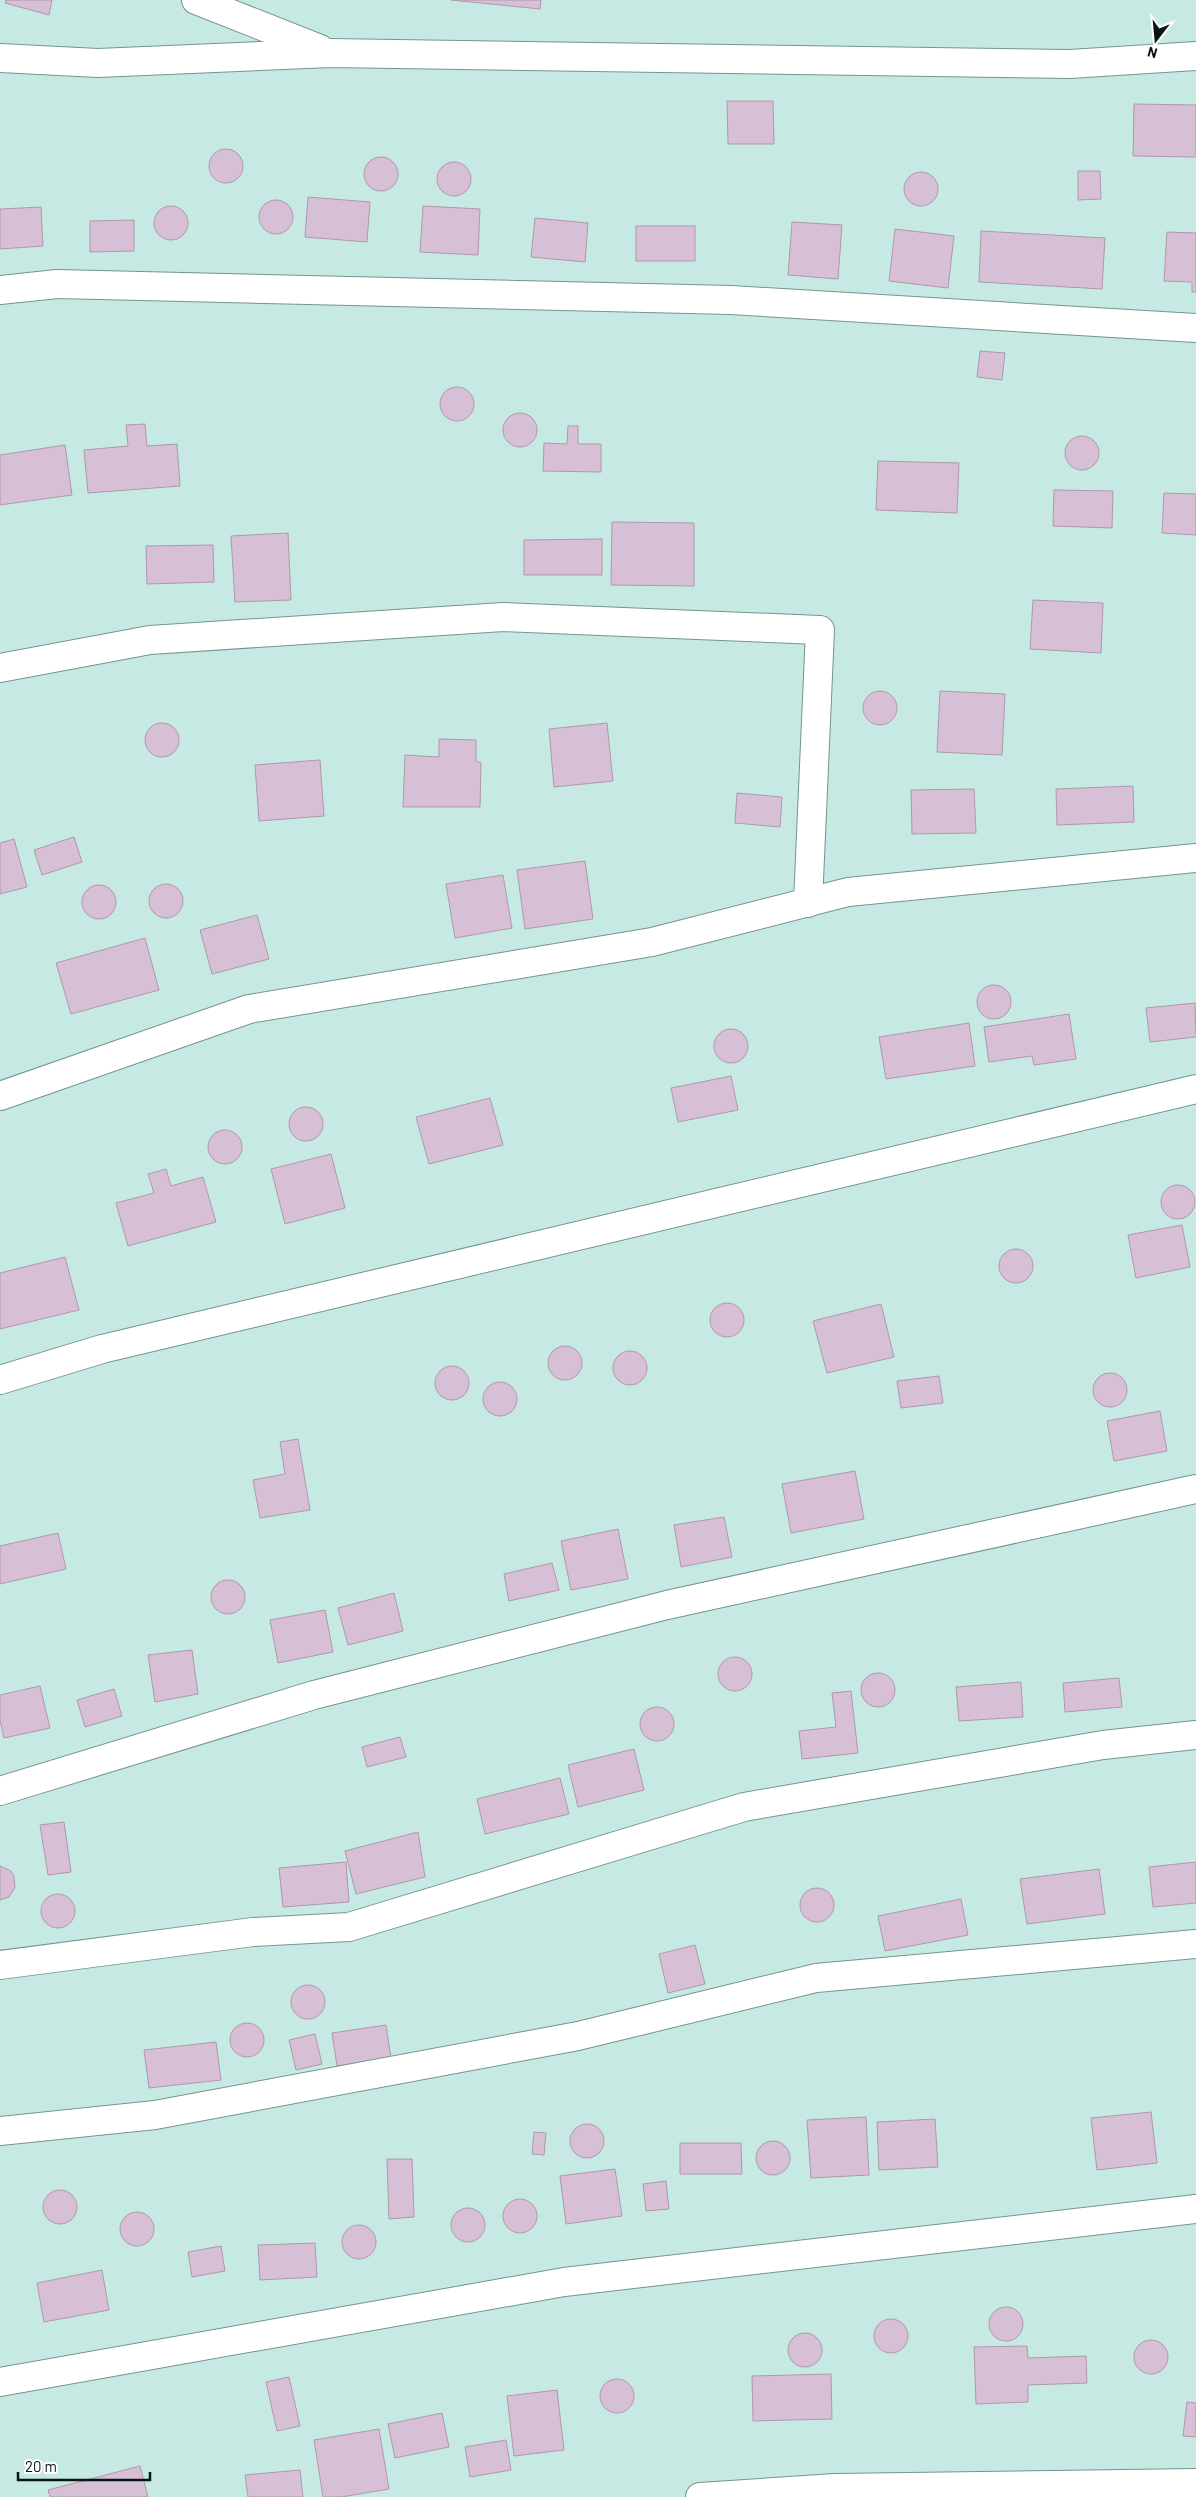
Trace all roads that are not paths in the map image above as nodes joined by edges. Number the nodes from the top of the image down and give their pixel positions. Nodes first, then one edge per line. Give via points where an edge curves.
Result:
1 (196, 0) edge
2 (331, 53) junction
3 (1196, 56) edge
4 (0, 58) edge
5 (0, 290) edge
6 (1196, 328) edge
7 (0, 668) edge
8 (1196, 858) edge
9 (808, 903) junction
10 (1196, 1089) edge
11 (0, 1096) edge
12 (0, 1380) edge
13 (1196, 1489) edge
14 (1196, 1735) edge
15 (0, 1791) edge
16 (1196, 1944) edge
17 (0, 1965) edge
18 (0, 2131) edge
19 (1196, 2209) edge
20 (0, 2382) edge
21 (1196, 2482) edge
22 (700, 2497) edge

1 - 2 street
2 - 3 street via 1070,64
2 - 4 street via 98,62
5 - 6 street via 56,284 731,300
7 - 9 street via 150,640 503,617 820,630
8 - 9 street via 848,892
9 - 11 street via 652,942 249,1009
10 - 12 street via 112,1347
13 - 15 street via 667,1604 314,1695
14 - 17 street via 1103,1745 744,1807 349,1927 252,1932
16 - 18 street via 816,1978 568,2038 156,2115
19 - 20 street via 564,2282
21 - 22 street via 835,2488

